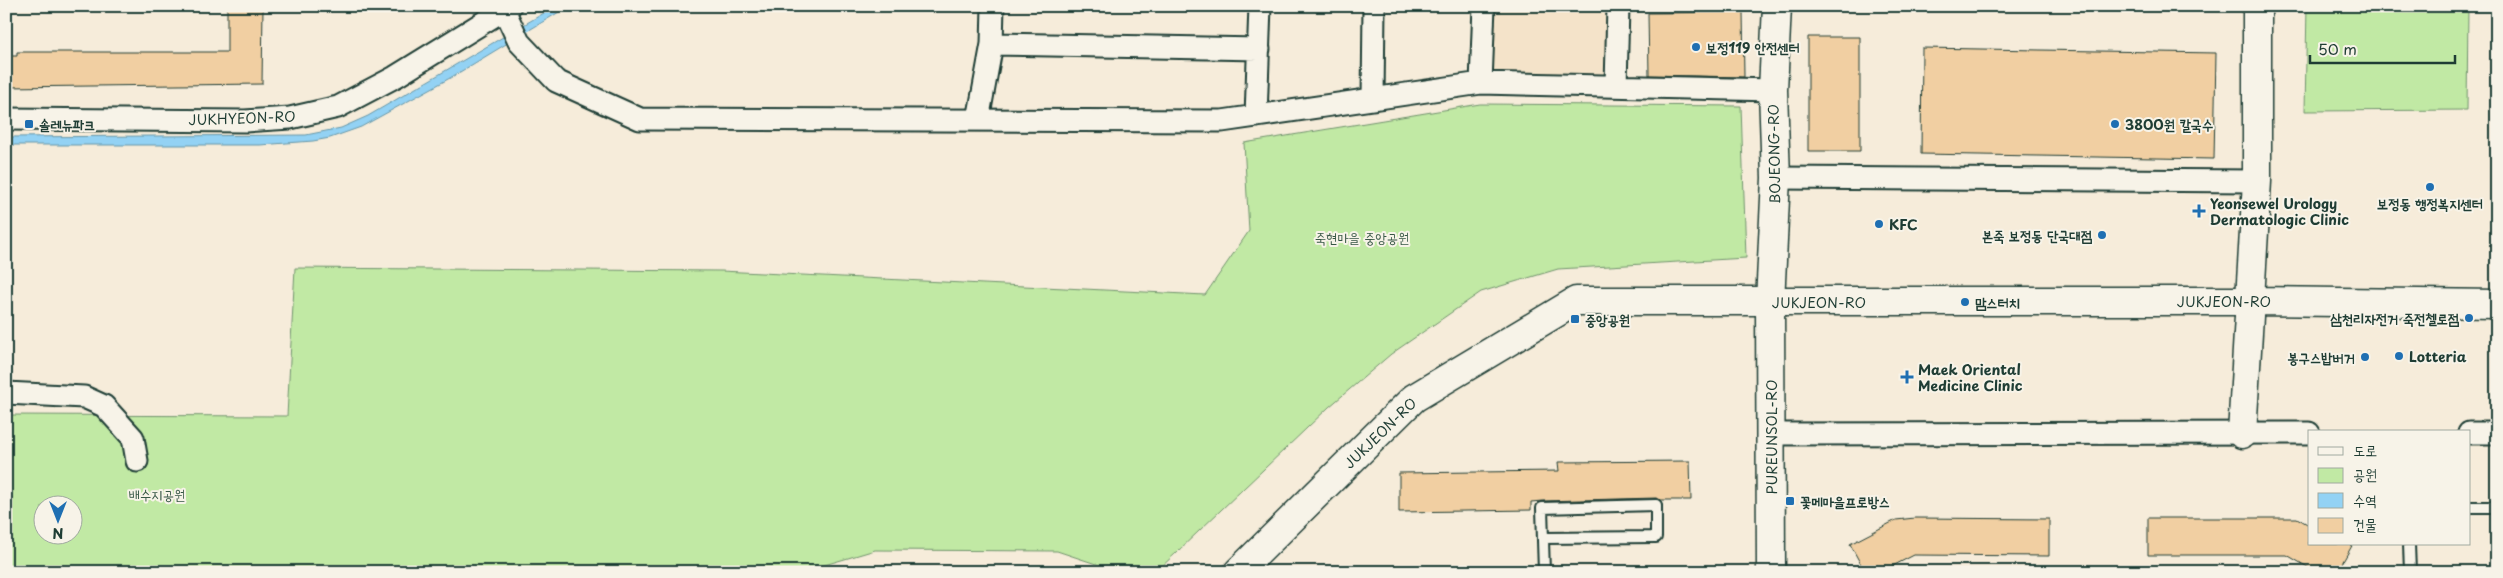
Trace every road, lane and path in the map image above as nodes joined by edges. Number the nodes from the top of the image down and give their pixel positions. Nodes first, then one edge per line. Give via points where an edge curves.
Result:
1 (993, 6) edge
2 (1260, 6) edge
3 (1374, 6) edge
4 (1484, 6) edge
5 (1618, 6) edge
6 (1777, 6) edge
7 (2257, 6) edge
8 (511, 22) edge
9 (992, 44) junction
10 (1259, 49) junction
11 (1481, 83) junction
12 (1616, 86) junction
13 (1773, 90) junction
14 (1373, 99) junction
15 (1256, 116) junction
16 (6, 119) edge
17 (978, 120) junction
18 (1776, 178) junction
19 (2257, 181) junction
20 (2252, 301) junction
21 (1770, 302) junction
22 (2497, 304) edge
23 (6, 393) edge
24 (2470, 433) edge
25 (2497, 433) edge
26 (1772, 434) junction
27 (2242, 434) junction
28 (2308, 434) edge
29 (137, 461) dead end
30 (2470, 506) edge
31 (2497, 507) edge
32 (1543, 538) junction
33 (2409, 546) edge
34 (1238, 572) edge
35 (1544, 572) edge
36 (1771, 572) edge
37 (2410, 572) edge

1 - 9 street
2 - 10 street
3 - 14 street
4 - 11 street
5 - 12 street
6 - 13 street, BOJEONG-RO
7 - 19 street
8 - 16 street, JUKHYEON-RO via 395,76 338,107 290,118
8 - 17 street via 556,81 640,119
9 - 10 street
9 - 17 street
10 - 15 street
11 - 12 street
11 - 14 street
12 - 13 street
13 - 18 street, BOJEONG-RO
14 - 15 street
15 - 17 street via 1222,121
18 - 19 street
18 - 21 street, BOJEONG-RO
19 - 20 street
20 - 21 street, JUKJEON-RO
20 - 22 street, JUKJEON-RO
20 - 27 street
21 - 26 street, PUREUNSOL-RO
21 - 34 street, JUKJEON-RO via 1576,302 1414,398
23 - 29 street via 84,397 104,406 133,438
24 - 25 street
26 - 27 street
26 - 36 street, PUREUNSOL-RO
27 - 28 street
30 - 31 lane
32 - 32 lane via 1656,537 1656,505 1542,508
32 - 35 lane
33 - 37 lane

